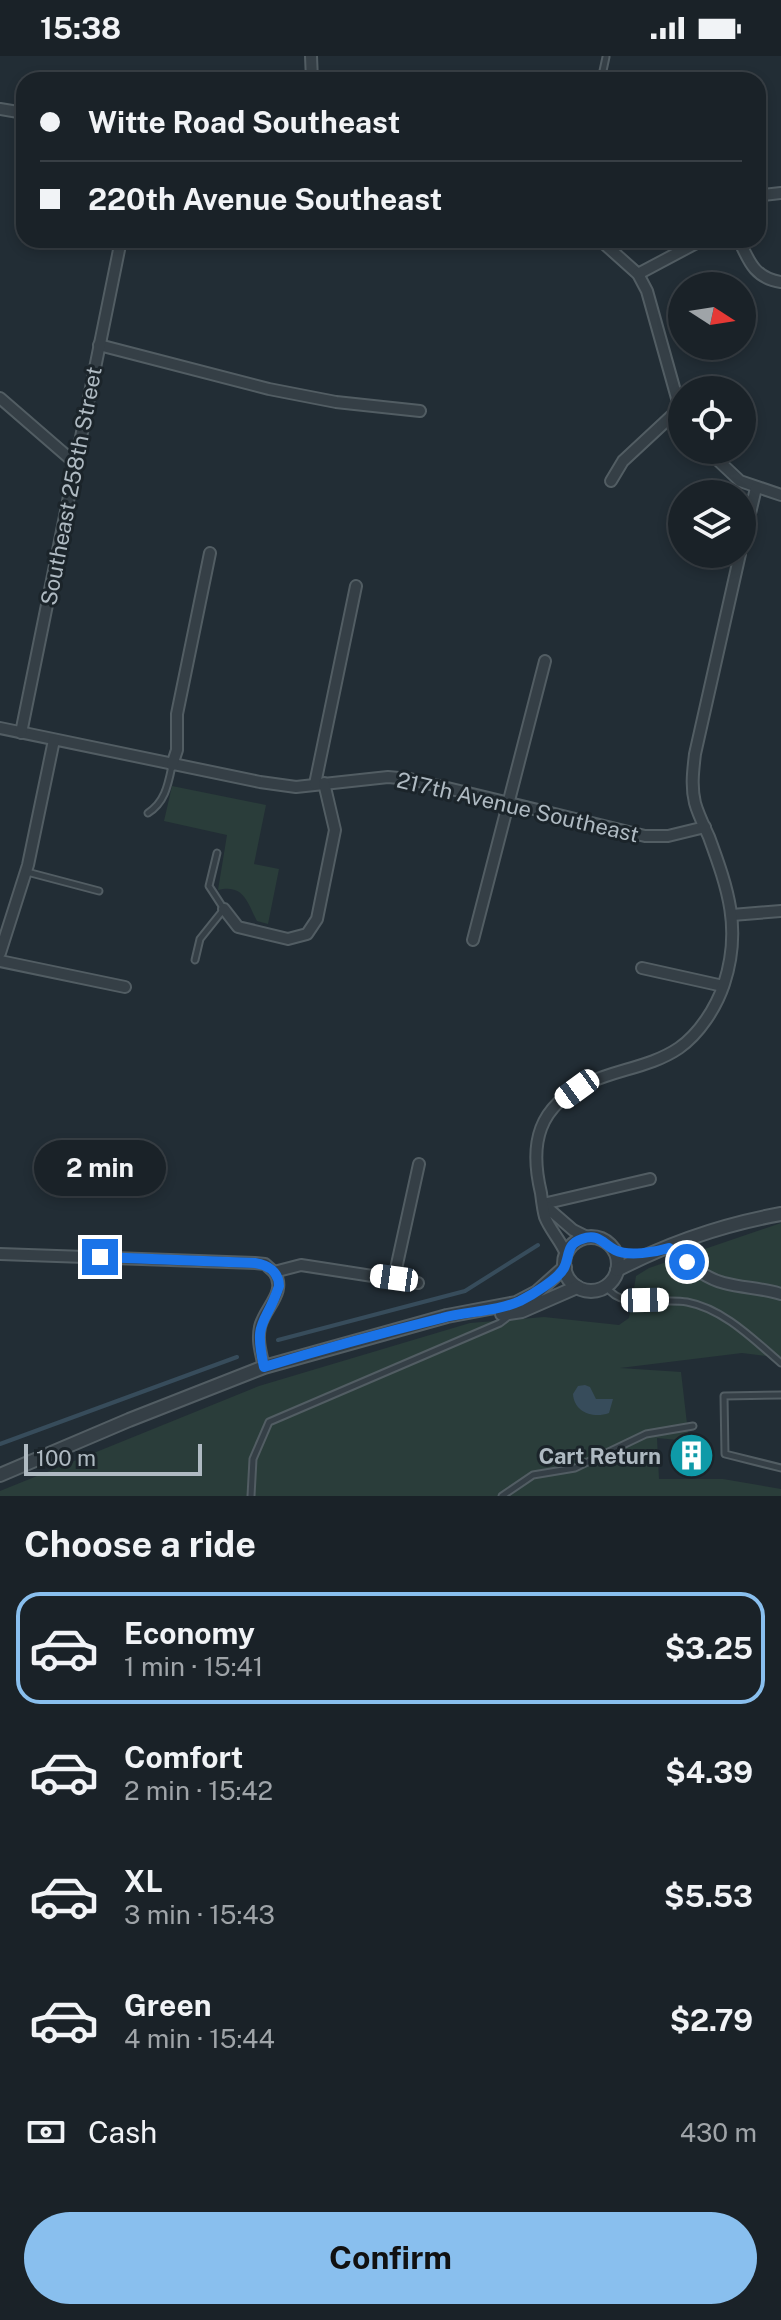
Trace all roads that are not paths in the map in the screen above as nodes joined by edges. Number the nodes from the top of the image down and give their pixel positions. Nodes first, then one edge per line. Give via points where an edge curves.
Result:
1 (119, 248) edge
2 (609, 248) edge
3 (687, 248) edge
4 (743, 248) edge
5 (638, 274) junction
6 (781, 282) edge
7 (99, 345) junction
8 (671, 376) edge
9 (0, 398) edge
10 (420, 411) dead end
11 (668, 423) edge
12 (75, 463) junction
13 (722, 464) edge
14 (739, 480) edge
15 (611, 481) dead end
16 (756, 488) edge
17 (781, 495) edge
18 (210, 553) dead end
19 (737, 568) edge
20 (356, 586) dead end
21 (545, 661) dead end
22 (0, 728) edge
23 (21, 733) junction
24 (54, 740) junction
25 (172, 765) junction
26 (320, 784) junction
27 (509, 802) junction
28 (148, 813) dead end
29 (705, 827) junction
30 (217, 853) dead end
31 (25, 872) junction
32 (99, 891) dead end
33 (224, 909) junction
34 (781, 911) edge
35 (732, 915) junction
36 (473, 940) dead end
37 (0, 953) edge
38 (195, 960) dead end
39 (0, 961) edge
40 (642, 968) dead end
41 (723, 986) junction
42 (125, 987) dead end
43 (419, 1164) dead end
44 (650, 1179) dead end
45 (543, 1204) junction
46 (781, 1214) edge
47 (587, 1237) junction
48 (664, 1249) junction
49 (614, 1250) junction
50 (0, 1254) edge
51 (566, 1260) junction
52 (617, 1270) junction
53 (274, 1272) junction
54 (394, 1278) junction
55 (418, 1283) dead end
56 (606, 1286) junction
57 (577, 1287) junction
58 (781, 1294) edge
59 (513, 1312) junction
60 (471, 1313) junction
61 (781, 1363) edge
62 (264, 1367) junction
63 (781, 1395) edge
64 (693, 1426) dead end
65 (781, 1468) edge
66 (0, 1475) edge
67 (251, 1496) edge
68 (502, 1496) edge

1 - 7 street, Southeast 258th Street
2 - 5 street
3 - 5 street
4 - 6 street via 752,268
5 - 8 street via 653,306
7 - 10 street via 269,389
7 - 12 street, Southeast 258th Street
9 - 12 street
11 - 15 street via 623,461
12 - 23 street, Southeast 258th Street
13 - 14 street
16 - 17 street
18 - 25 street via 177,714
19 - 29 street via 695,754 692,782
20 - 26 street
21 - 27 street
22 - 23 street, 217th Avenue Southeast
23 - 24 street, 217th Avenue Southeast
24 - 25 street, 217th Avenue Southeast
24 - 31 street
25 - 26 street, 217th Avenue Southeast via 296,787
25 - 28 lane via 166,792
26 - 27 street, 217th Avenue Southeast via 410,779
26 - 33 street via 335,830 317,919 307,934 288,939 238,927
27 - 29 street, 217th Avenue Southeast via 645,836
27 - 36 street
29 - 35 street
30 - 33 lane via 209,886
31 - 32 lane
31 - 37 street
33 - 38 lane via 200,939
34 - 35 street
35 - 41 street via 732,947
39 - 42 street
40 - 41 street
41 - 45 street via 714,1008 682,1045 654,1061 589,1082 547,1114 535,1158
43 - 54 street
44 - 45 street
45 - 47 street
45 - 51 street
46 - 48 street
47 - 49 street via 603,1240
47 - 51 street via 576,1242
48 - 49 street
48 - 52 street
48 - 58 street via 714,1279
49 - 52 street
50 - 53 street via 255,1263
51 - 57 street
51 - 60 street via 537,1292 516,1303
52 - 56 street
53 - 54 street via 301,1265
53 - 62 street via 279,1286 263,1316 258,1340
54 - 55 street
56 - 57 street via 591,1291
56 - 61 lane via 621,1300 665,1300 704,1308 739,1327
57 - 59 street
59 - 60 street
59 - 67 lane via 500,1323 269,1422 253,1459
60 - 62 street
62 - 66 street
63 - 65 lane via 724,1396 725,1454
64 - 68 lane via 646,1434 575,1468 533,1475

